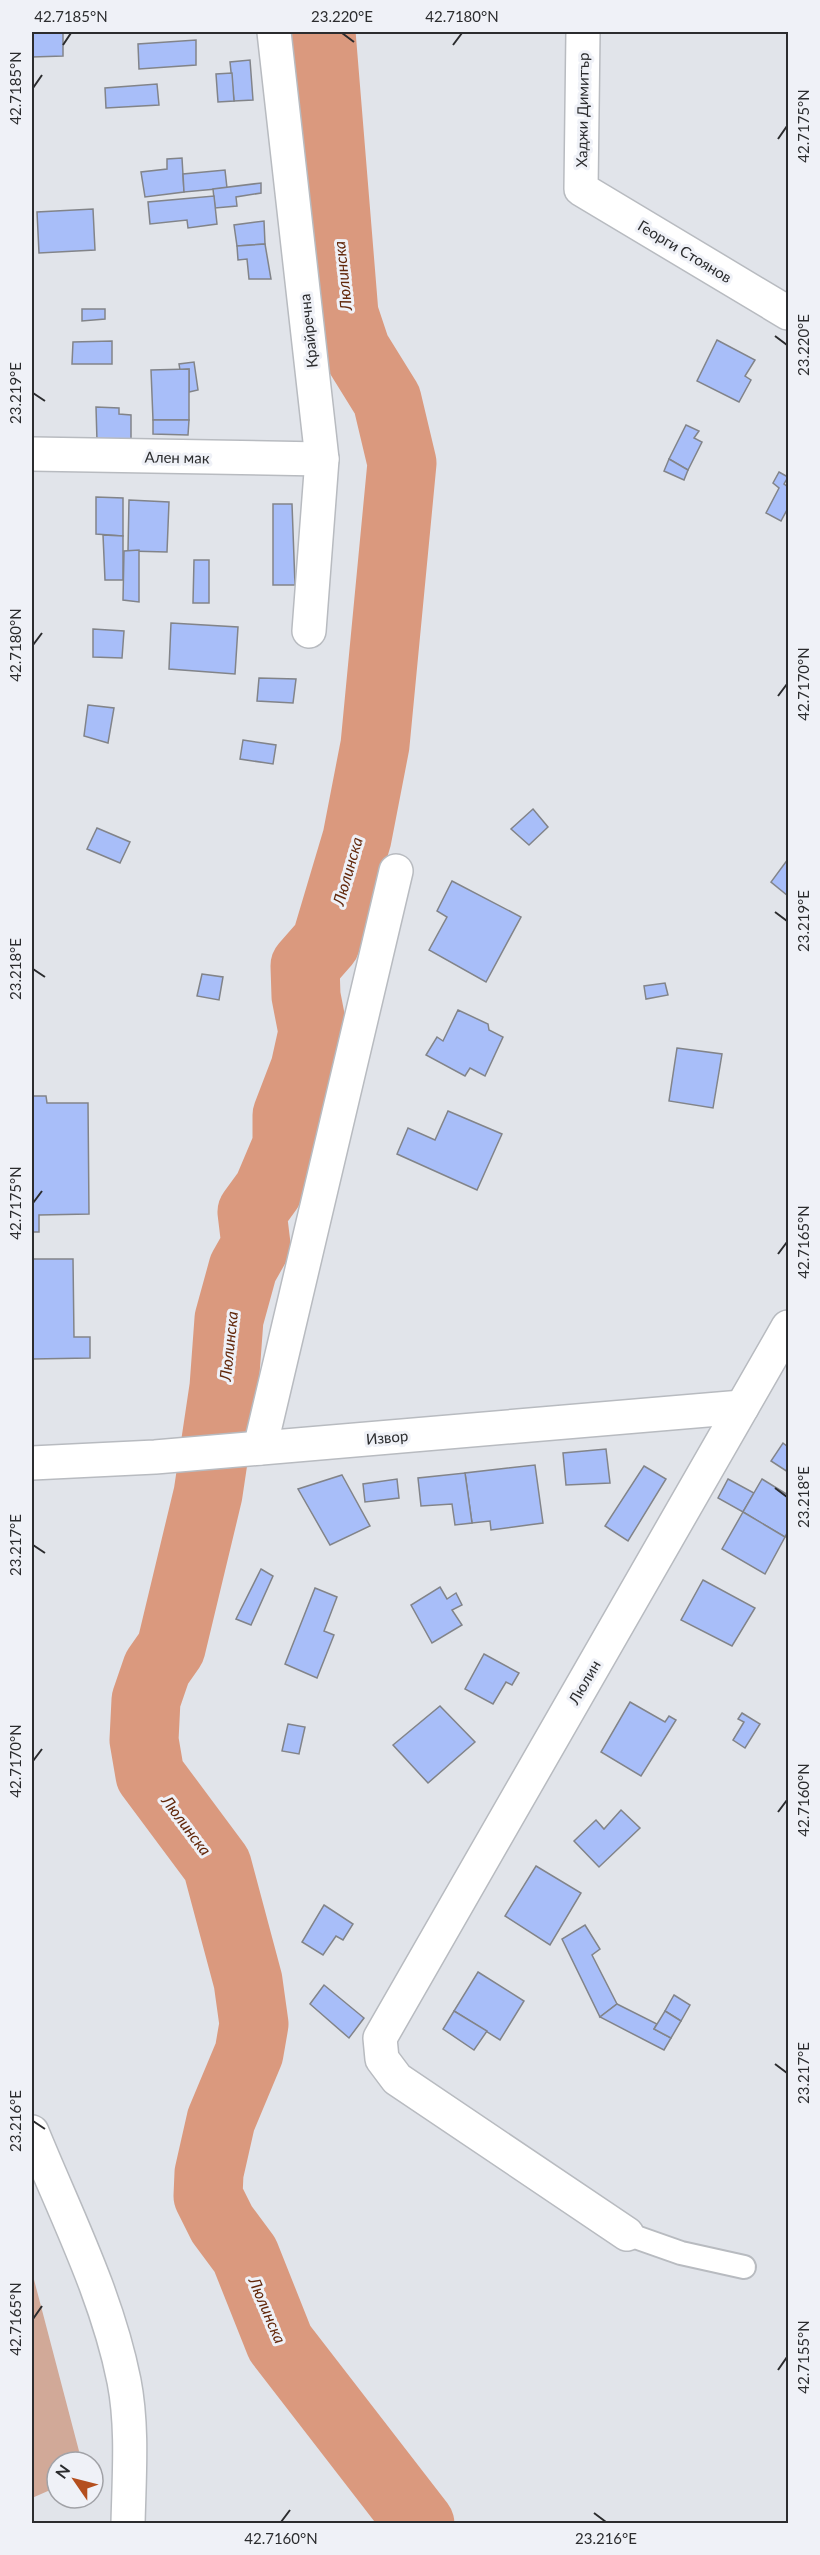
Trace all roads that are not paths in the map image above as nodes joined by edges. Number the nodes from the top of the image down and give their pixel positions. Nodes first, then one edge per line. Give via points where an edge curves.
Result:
1 (274, 32) edge
2 (583, 32) edge
3 (581, 189) joint
4 (789, 313) edge
5 (32, 454) edge
6 (322, 459) junction
7 (309, 631) dead end
8 (396, 872) dead end
9 (789, 1327) edge
10 (742, 1407) junction
11 (260, 1448) junction
12 (32, 1463) edge
13 (32, 2132) edge
14 (627, 2234) joint
15 (744, 2267) dead end
16 (128, 2523) edge

1 - 6 street, Крайречна
2 - 3 street, Хаджи Димитър
3 - 4 street, Георги Стоянов
5 - 6 street, Ален мак
6 - 7 street, Крайречна
8 - 11 street
9 - 10 street, Люлин
10 - 11 street, Извор
10 - 14 street, Люлин via 380,2038 382,2059 397,2079
11 - 12 street, Извор
13 - 16 street via 102,2304 124,2382 130,2456
14 - 15 lane via 681,2253

